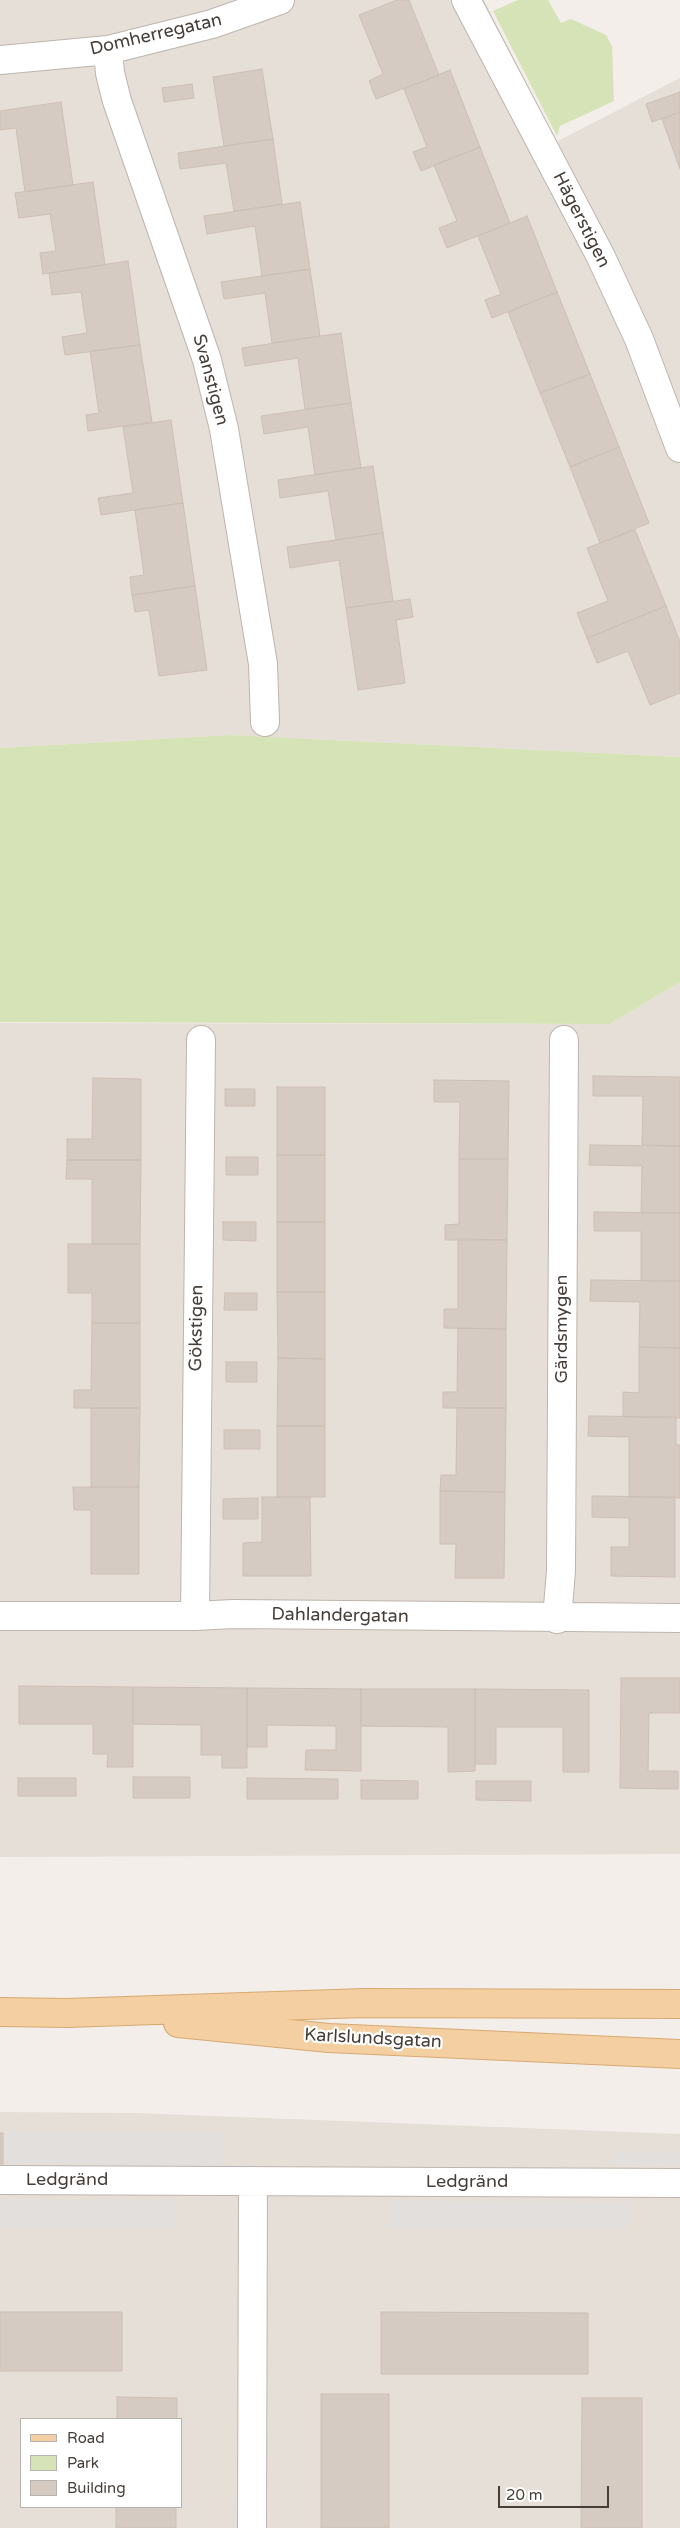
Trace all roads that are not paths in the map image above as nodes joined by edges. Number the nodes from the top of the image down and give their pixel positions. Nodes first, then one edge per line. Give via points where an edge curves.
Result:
1 (280, 0) edge
2 (466, 0) edge
3 (108, 50) junction
4 (0, 60) edge
5 (680, 448) edge
6 (265, 722) dead end
7 (201, 1040) dead end
8 (564, 1040) dead end
9 (0, 1616) edge
10 (196, 1616) junction
11 (680, 1618) edge
12 (557, 1619) junction
13 (680, 2004) edge
14 (0, 2012) edge
15 (67, 2013) junction
16 (680, 2054) edge
17 (0, 2180) edge
18 (253, 2181) junction
19 (680, 2183) edge
20 (252, 2528) edge

1 - 3 street, Domherregatan via 212,24
2 - 5 street, Hägerstigen via 600,255 639,339
3 - 4 street, Domherregatan
3 - 6 street, Svanstigen via 117,101 207,360 224,429 263,664
7 - 10 street, Gökstigen
8 - 12 street, Gärdsmygen via 561,1571
9 - 10 street, Dahlandergatan
10 - 12 street, Dahlandergatan
11 - 12 street, Dahlandergatan
13 - 15 main road, Karlslundsgatan via 364,2002
14 - 15 main road, Karlslundsgatan
15 - 16 main road, Karlslundsgatan via 329,2038
17 - 18 street, Ledgränd
18 - 19 street, Ledgränd
18 - 20 street

